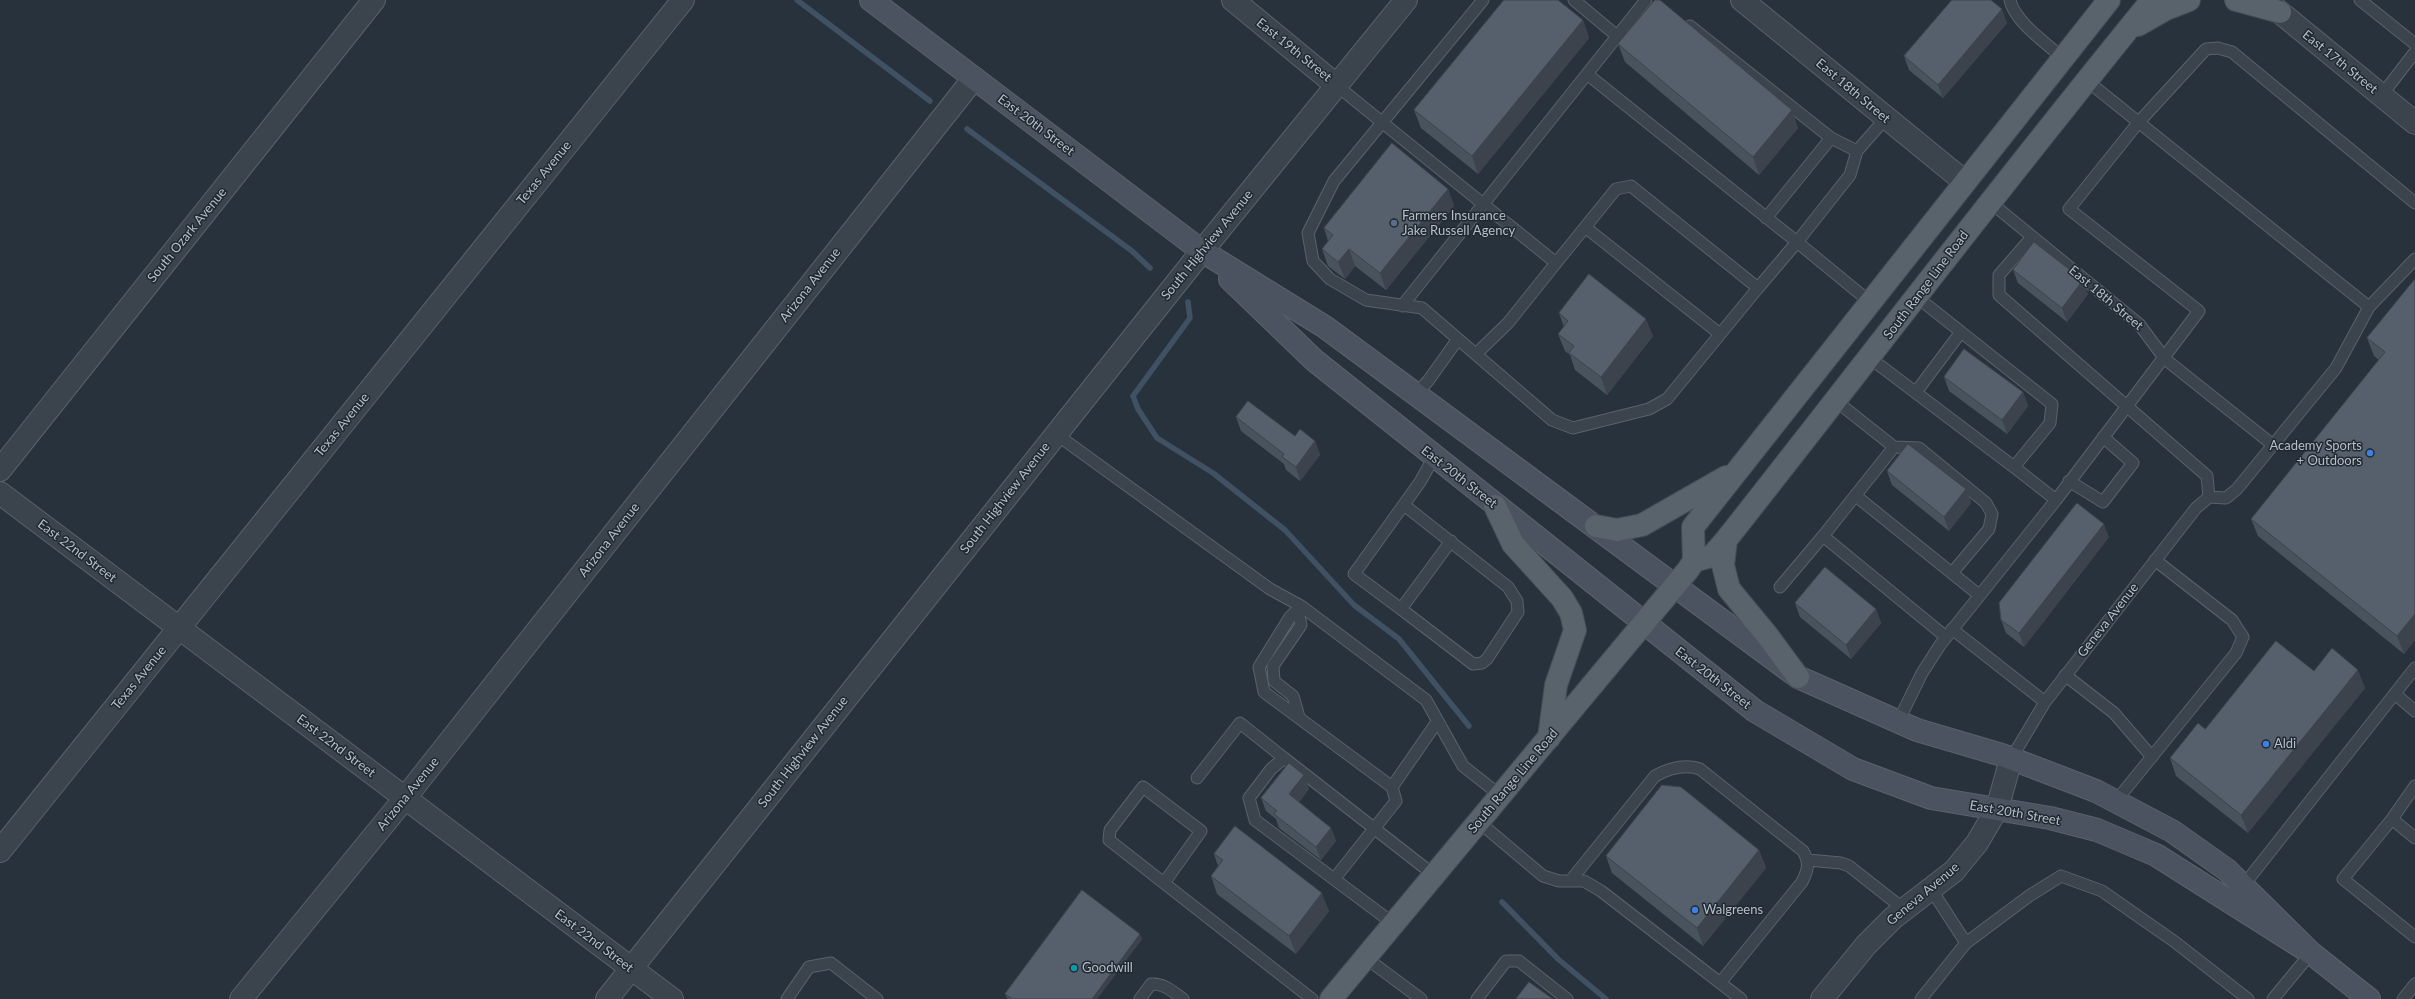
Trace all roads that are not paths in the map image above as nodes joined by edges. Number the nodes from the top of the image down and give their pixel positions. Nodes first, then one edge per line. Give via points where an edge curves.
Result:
1 (374, 0) edge
2 (683, 0) edge
3 (871, 0) edge
4 (1233, 0) edge
5 (1406, 0) edge
6 (1483, 0) edge
7 (1574, 0) edge
8 (1646, 0) edge
9 (1742, 0) edge
10 (2010, 0) edge
11 (2109, 0) edge
12 (2152, 0) edge
13 (2189, 0) edge
14 (2236, 0) edge
15 (2360, 0) edge
16 (2272, 4) edge
17 (1683, 20) edge
18 (2126, 32) junction
19 (1617, 36) junction
20 (2415, 44) edge
21 (2415, 52) edge
22 (2063, 58) junction
23 (1587, 74) junction
24 (974, 78) junction
25 (2086, 80) junction
26 (1336, 85) junction
27 (2382, 96) junction
28 (1885, 118) junction
29 (1382, 122) junction
30 (2138, 123) junction
31 (2415, 123) edge
32 (1831, 138) junction
33 (1857, 151) junction
34 (1965, 182) junction
35 (1990, 202) junction
36 (2415, 203) edge
37 (1483, 204) junction
38 (1766, 218) junction
39 (1585, 227) junction
40 (2032, 237) junction
41 (1797, 242) junction
42 (1202, 251) junction
43 (2415, 259) edge
44 (1556, 263) junction
45 (1758, 288) junction
46 (1917, 297) junction
47 (1870, 302) junction
48 (1402, 306) junction
49 (2369, 307) junction
50 (1961, 332) junction
51 (1720, 334) junction
52 (1458, 339) junction
53 (1476, 354) junction
54 (1870, 358) junction
55 (2165, 359) junction
56 (1916, 392) junction
57 (1417, 393) junction
58 (1836, 401) junction
59 (2127, 406) junction
60 (1056, 434) junction
61 (2103, 437) junction
62 (2273, 445) junction
63 (1894, 447) junction
64 (1434, 457) junction
65 (2014, 467) junction
66 (0, 470) edge
67 (1734, 473) junction
68 (2069, 481) junction
69 (0, 493) edge
70 (1856, 496) junction
71 (2209, 498) junction
72 (2056, 500) junction
73 (1404, 505) junction
74 (1495, 506) junction
75 (1596, 526) junction
76 (1823, 536) junction
77 (1726, 540) junction
78 (1451, 542) junction
79 (2156, 560) junction
80 (1694, 561) junction
81 (1952, 573) junction
82 (1676, 585) junction
83 (1780, 587) dead end
84 (1979, 595) junction
85 (1299, 609) junction
86 (1401, 609) junction
87 (1644, 623) junction
88 (179, 627) junction
89 (1949, 633) junction
90 (2415, 668) edge
91 (2066, 675) junction
92 (1798, 677) junction
93 (2395, 694) junction
94 (2044, 702) junction
95 (2415, 711) edge
96 (1299, 717) junction
97 (1437, 722) junction
98 (1898, 722) junction
99 (1549, 738) junction
100 (2152, 757) junction
101 (1284, 758) junction
102 (2011, 759) junction
103 (1197, 778) dead end
104 (2415, 786) edge
105 (1392, 787) junction
106 (1501, 796) junction
107 (405, 798) junction
108 (2116, 801) junction
109 (1997, 809) junction
110 (2392, 819) junction
111 (1478, 822) junction
112 (1374, 830) junction
113 (2415, 838) edge
114 (0, 851) edge
115 (1808, 860) junction
116 (1434, 875) junction
117 (1335, 878) junction
118 (1571, 880) junction
119 (1164, 883) junction
120 (2243, 886) junction
121 (1931, 889) junction
122 (1904, 910) junction
123 (1394, 924) junction
124 (2415, 938) edge
125 (1966, 943) junction
126 (2311, 953) junction
127 (1366, 958) junction
128 (631, 969) junction
129 (1720, 983) junction
130 (2415, 984) edge
131 (2275, 998) edge
132 (241, 999) edge
133 (607, 999) edge
134 (672, 999) edge
135 (787, 999) edge
136 (877, 999) edge
137 (1140, 999) edge
138 (1183, 999) edge
139 (1312, 999) edge
140 (1331, 999) edge
141 (1421, 999) edge
142 (1477, 999) edge
143 (1567, 999) edge
144 (1741, 999) edge
145 (1822, 999) edge
146 (1921, 999) edge
147 (2248, 999) edge
148 (2369, 999) edge
149 (2403, 999) edge

1 - 66 street, South Ozark Avenue
2 - 88 street, Texas Avenue
3 - 24 main road, East 20th Street
4 - 26 street, East 19th Street
5 - 26 street, South Highview Avenue
6 - 29 lane
7 - 19 lane
8 - 19 lane
9 - 28 street, East 18th Street
10 - 22 lane via 2026,26
11 - 22 main road
12 - 18 main road, South Range Line Road
13 - 18 main road via 2166,9
14 - 16 main road
15 - 20 lane
16 - 27 street, East 17th Street
17 - 32 lane
18 - 25 main road, South Range Line Road
19 - 23 lane
21 - 27 lane
22 - 34 main road
23 - 37 lane
23 - 38 lane
24 - 42 main road, East 20th Street
24 - 107 street, Arizona Avenue
25 - 30 lane
25 - 35 main road, South Range Line Road
26 - 29 lane
26 - 42 street, South Highview Avenue
27 - 31 street, East 17th Street
28 - 33 lane
28 - 34 street, East 18th Street
29 - 37 lane
29 - 48 lane via 1334,181 1308,233 1313,261 1330,279 1366,300
30 - 36 lane via 2206,48 2232,52
30 - 49 lane
30 - 55 lane via 2069,209 2199,311
32 - 33 lane
32 - 38 lane
33 - 41 lane via 1850,175
34 - 47 main road
35 - 40 lane, East 18th Street
35 - 46 main road, South Range Line Road
37 - 44 lane
37 - 48 lane
38 - 41 lane
39 - 44 lane
39 - 45 lane via 1616,189 1631,186
39 - 51 lane
40 - 55 lane, East 18th Street via 2139,324
40 - 59 lane via 1999,276 1999,295
41 - 45 lane
41 - 47 lane
42 - 57 main road, East 20th Street via 1325,327
42 - 60 street, South Highview Avenue
42 - 64 main road, East 20th Street via 1314,360
43 - 49 lane
44 - 53 lane via 1508,323
45 - 51 lane
46 - 50 lane
46 - 54 main road, South Range Line Road
47 - 67 main road
48 - 52 lane via 1422,308
49 - 62 lane via 2336,368
50 - 56 lane
50 - 65 lane via 2052,404 2050,423
51 - 53 lane via 1667,399 1649,409 1573,428 1552,420
52 - 53 lane
52 - 57 lane via 1428,382
54 - 56 lane
54 - 58 main road, South Range Line Road
55 - 59 lane
55 - 62 lane, East 18th Street
56 - 65 lane
57 - 75 main road, East 20th Street
58 - 63 lane
58 - 77 main road, South Range Line Road
59 - 61 lane
59 - 71 lane via 2208,476
60 - 85 lane
60 - 128 street, South Highview Avenue
61 - 68 lane
61 - 68 lane via 2133,463 2103,502
62 - 71 lane via 2237,489 2226,498
63 - 70 lane
63 - 81 lane via 1919,448 1986,503 1992,514 1989,529
64 - 73 lane
64 - 74 main road, East 20th Street
65 - 72 lane
67 - 75 main road via 1642,525 1617,530
67 - 80 main road via 1693,526
68 - 72 lane
69 - 88 street, East 22nd Street
70 - 76 lane
70 - 81 lane
71 - 79 lane, Geneva Avenue via 2196,508
72 - 84 lane
73 - 78 lane
73 - 86 lane via 1354,574
74 - 87 main road, East 20th Street
74 - 99 main road via 1513,544 1562,598 1571,613 1575,630 1556,685
75 - 82 main road, East 20th Street
76 - 83 lane
76 - 89 lane
77 - 80 main road, South Range Line Road via 1712,556
77 - 92 main road via 1723,565 1729,589
78 - 86 lane
78 - 86 lane via 1508,587 1517,601 1518,612 1487,659 1482,663 1473,664
79 - 91 lane, Geneva Avenue
79 - 100 lane via 2232,620 2243,637 2236,653
80 - 82 main road, South Range Line Road
81 - 84 lane
82 - 87 main road, South Range Line Road
82 - 92 main road, East 20th Street
84 - 89 lane
85 - 96 lane via 1301,625 1273,666 1274,681 1293,696
85 - 96 lane via 1290,617 1259,667 1264,692
85 - 97 lane via 1426,700
87 - 99 main road, South Range Line Road
87 - 109 main road, East 20th Street via 1755,710 1852,769 1931,798
88 - 107 street, East 22nd Street
88 - 114 street, Texas Avenue
89 - 94 lane
89 - 98 lane via 1922,673
90 - 93 lane
91 - 94 lane, Geneva Avenue
91 - 100 lane via 2114,713
92 - 98 main road, East 20th Street
93 - 95 lane
93 - 120 lane
94 - 102 lane, Geneva Avenue
96 - 105 lane
97 - 105 lane
97 - 106 lane via 1463,766
98 - 102 main road, East 20th Street
99 - 106 main road, South Range Line Road
100 - 108 lane
101 - 103 lane via 1240,723
101 - 112 lane
101 - 117 lane via 1271,769 1249,798 1255,820
102 - 108 main road, East 20th Street
102 - 109 street, Geneva Avenue
104 - 110 lane
105 - 112 lane via 1396,801
106 - 111 main road, South Range Line Road
107 - 128 street, East 22nd Street
107 - 132 street, Arizona Avenue
108 - 120 main road, East 20th Street via 2172,831 2227,870
109 - 121 street, Geneva Avenue via 1977,843 1954,871
109 - 126 main road, East 20th Street via 2050,818 2097,830 2156,855
110 - 113 lane
110 - 124 lane via 2343,879
111 - 116 main road, South Range Line Road
111 - 118 lane via 1543,876 1559,881
112 - 116 lane
112 - 117 lane
115 - 118 lane via 1803,851 1700,768 1691,766 1664,771 1655,776
115 - 122 lane via 1849,866
115 - 129 lane via 1808,871 1802,882
116 - 123 main road, South Range Line Road
117 - 123 lane
118 - 129 lane via 1584,881 1601,890
119 - 119 lane via 1109,840 1110,830 1143,786 1201,831
119 - 139 lane
120 - 126 main road, East 20th Street
121 - 122 street, Geneva Avenue
121 - 125 lane
122 - 145 street, Geneva Avenue via 1866,945
123 - 127 main road, South Range Line Road
125 - 146 lane
125 - 147 lane via 2029,896 2061,876 2102,891 2175,942
126 - 131 lane
126 - 148 main road, East 20th Street
127 - 140 main road, South Range Line Road
127 - 141 lane
128 - 133 street, South Highview Avenue
128 - 134 street, East 22nd Street
129 - 144 lane
130 - 149 lane
135 - 136 lane via 809,967 831,963
137 - 138 lane via 1151,984 1157,983
142 - 143 lane via 1506,961 1519,961

